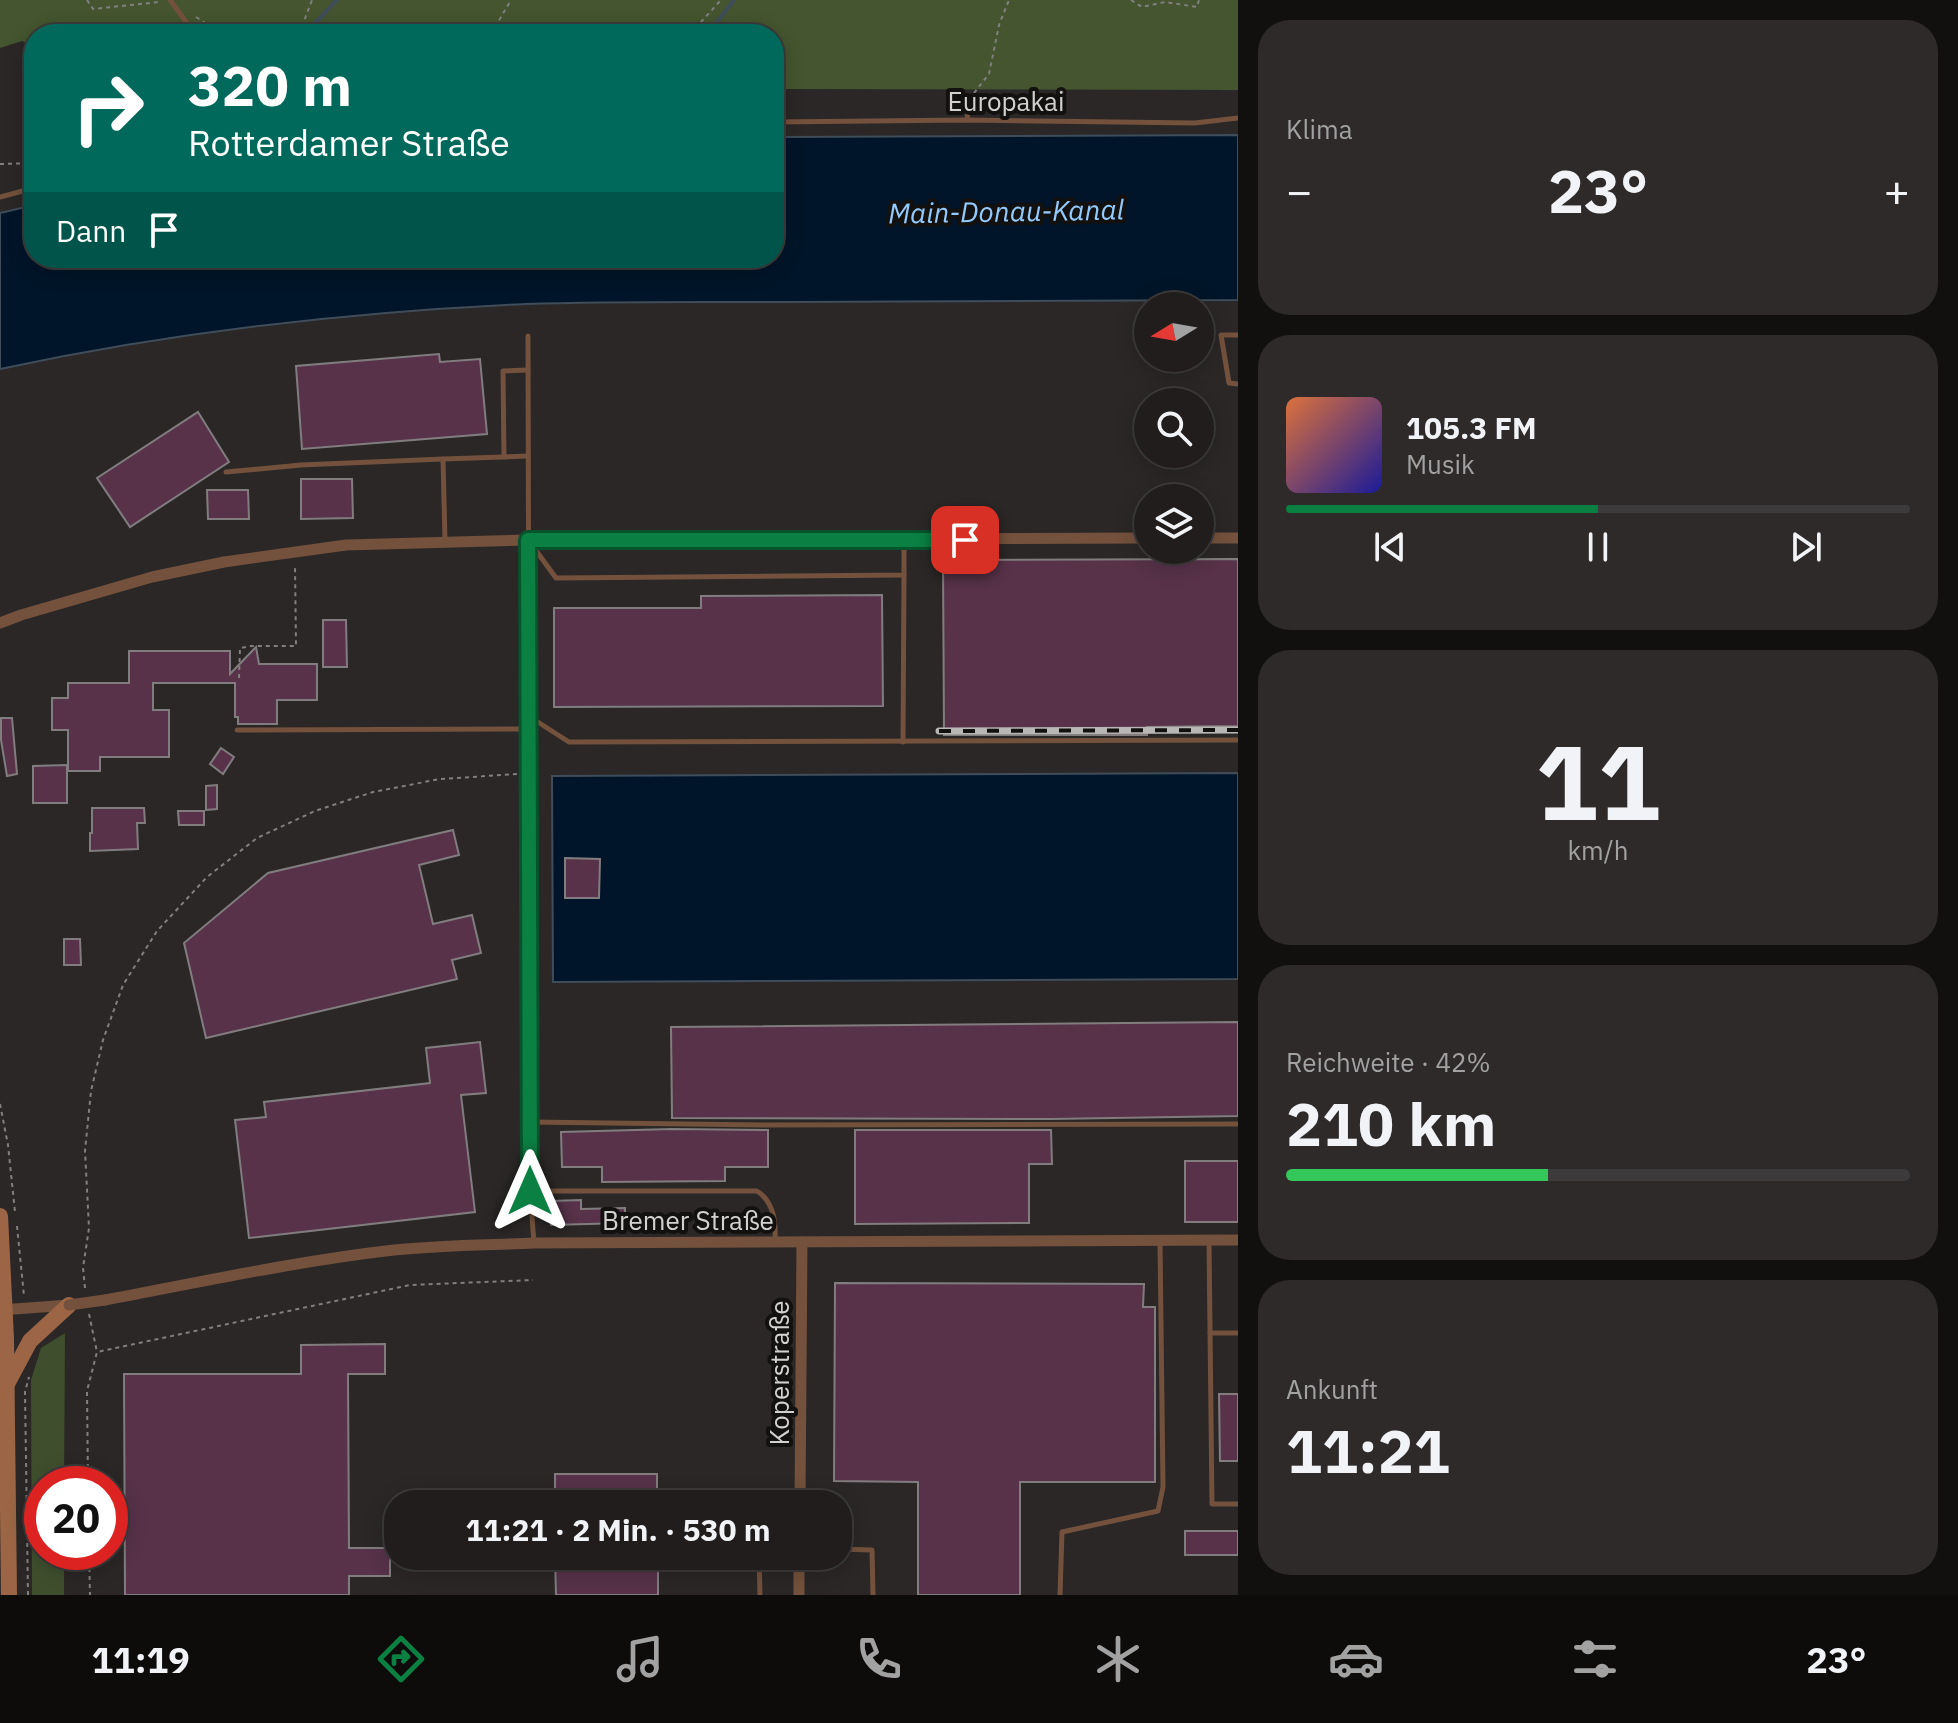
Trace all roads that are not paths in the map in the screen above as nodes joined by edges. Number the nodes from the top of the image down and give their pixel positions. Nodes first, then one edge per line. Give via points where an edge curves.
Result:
1 (170, 0) edge
2 (188, 24) edge
3 (969, 100) road end
4 (1238, 118) edge
5 (967, 120) junction
6 (784, 122) edge
7 (24, 191) edge
8 (0, 197) edge
9 (1238, 335) edge
10 (528, 336) dead end
11 (528, 370) junction
12 (1238, 384) edge
13 (528, 456) junction
14 (504, 457) junction
15 (443, 459) junction
16 (226, 472) dead end
17 (1134, 538) edge
18 (1214, 538) edge
19 (1238, 538) edge
20 (528, 540) junction
21 (904, 540) junction
22 (445, 542) junction
23 (904, 575) junction
24 (0, 623) edge
25 (529, 717) junction
26 (529, 729) junction
27 (237, 730) dead end
28 (1238, 740) edge
29 (903, 742) junction
30 (530, 1122) junction
31 (1238, 1124) edge
32 (530, 1191) junction
33 (0, 1216) edge
34 (1160, 1240) junction
35 (1209, 1240) junction
36 (1238, 1240) edge
37 (775, 1242) junction
38 (802, 1242) junction
39 (534, 1243) junction
40 (69, 1305) junction
41 (3, 1310) edge
42 (1210, 1333) junction
43 (1238, 1333) edge
44 (7, 1385) junction
45 (800, 1490) edge
46 (1238, 1504) edge
47 (852, 1549) edge
48 (759, 1570) edge
49 (799, 1570) edge
50 (9, 1595) edge
51 (760, 1595) edge
52 (799, 1595) edge
53 (873, 1595) edge
54 (1060, 1595) edge

1 - 2 lane
3 - 5 lane
4 - 5 lane, Europakai via 1195,123
5 - 6 lane, Europakai
7 - 8 lane
9 - 12 lane via 1221,335 1229,383
10 - 11 lane
11 - 13 lane
11 - 14 lane via 503,371
13 - 14 lane
13 - 20 lane
14 - 15 lane
15 - 16 lane
15 - 22 lane
17 - 21 street
18 - 19 street
20 - 21 street
20 - 22 street
20 - 23 lane via 556,578
20 - 25 lane
21 - 23 lane
22 - 24 street via 346,545 224,562 152,577
23 - 29 lane
25 - 26 lane
25 - 29 lane via 569,742
26 - 27 lane
26 - 30 lane
28 - 29 lane
30 - 31 lane
30 - 32 lane
32 - 37 lane via 757,1191 765,1196 776,1223
32 - 39 lane
33 - 41 main road
34 - 35 street, Bremer Straße
34 - 38 street, Bremer Straße
34 - 54 lane via 1163,1487 1158,1511 1062,1532
35 - 36 street, Bremer Straße
35 - 42 lane
37 - 38 street, Bremer Straße
37 - 39 street, Bremer Straße
38 - 45 street, Koperstraße
39 - 40 street, Bremer Straße, bridge via 393,1250
40 - 41 street, Bremer Straße
40 - 44 main road via 30,1341
41 - 44 main road
42 - 43 lane
42 - 46 lane via 1212,1504
44 - 50 main road
47 - 53 lane via 872,1550
48 - 51 lane
49 - 52 street

